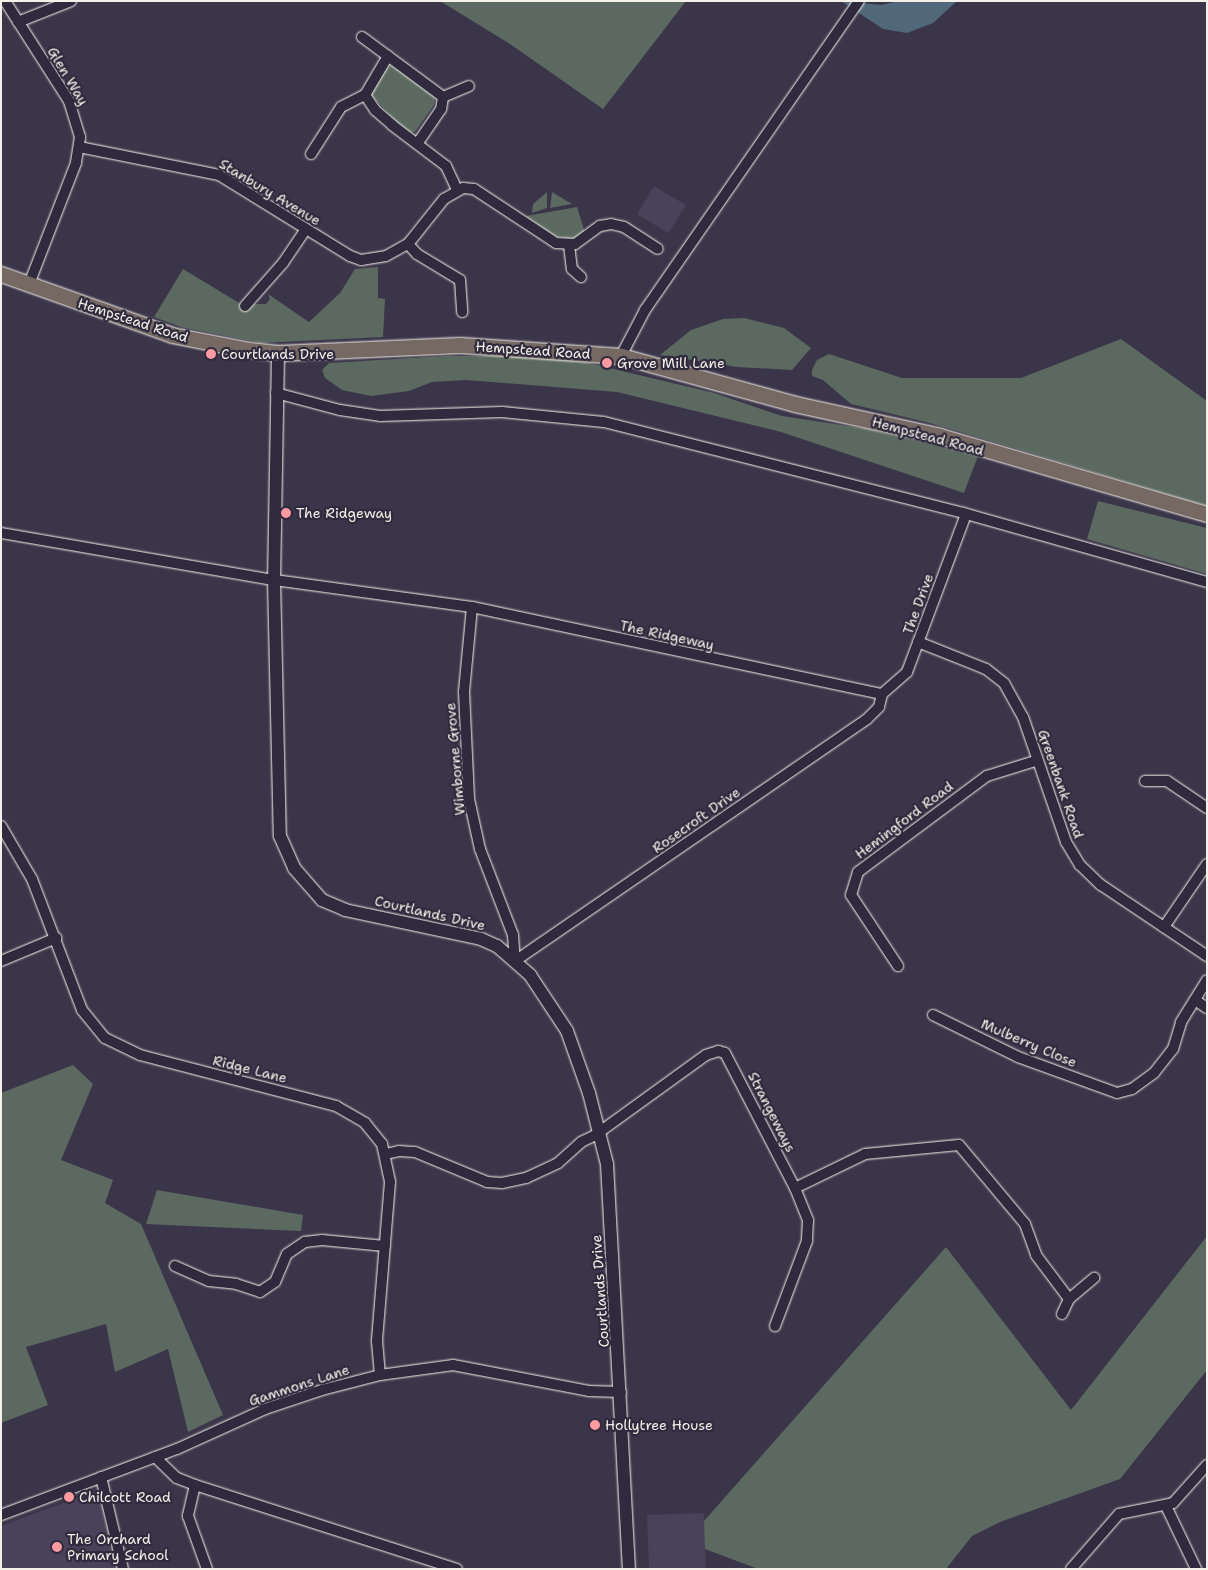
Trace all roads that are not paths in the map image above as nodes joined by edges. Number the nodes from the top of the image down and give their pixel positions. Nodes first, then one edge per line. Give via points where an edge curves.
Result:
1 (5, 1) edge
2 (71, 1) edge
3 (859, 1) edge
4 (18, 22) junction
5 (362, 37) dead end
6 (388, 56) junction
7 (469, 86) dead end
8 (365, 95) junction
9 (443, 97) junction
10 (417, 144) junction
11 (79, 147) junction
12 (311, 154) dead end
13 (457, 190) junction
14 (306, 229) junction
15 (408, 244) junction
16 (569, 245) junction
17 (658, 249) dead end
18 (1, 274) edge
19 (581, 277) dead end
20 (29, 284) junction
21 (245, 306) dead end
22 (462, 312) dead end
23 (278, 353) junction
24 (620, 356) junction
25 (276, 393) junction
26 (966, 514) junction
27 (1207, 514) edge
28 (1, 533) edge
29 (274, 580) junction
30 (1207, 582) edge
31 (472, 608) junction
32 (918, 642) junction
33 (882, 694) junction
34 (1038, 760) junction
35 (1145, 781) dead end
36 (1207, 808) edge
37 (1, 826) edge
38 (1207, 864) edge
39 (1164, 928) junction
40 (56, 938) junction
41 (1207, 956) edge
42 (1, 961) edge
43 (515, 961) junction
44 (898, 966) dead end
45 (1207, 980) edge
46 (1195, 1000) junction
47 (1207, 1008) edge
48 (933, 1015) dead end
49 (600, 1132) junction
50 (386, 1154) junction
51 (795, 1188) junction
52 (385, 1246) junction
53 (175, 1266) dead end
54 (1094, 1278) dead end
55 (1069, 1299) junction
56 (1062, 1314) dead end
57 (775, 1326) dead end
58 (380, 1375) junction
59 (621, 1392) junction
60 (155, 1457) junction
61 (1207, 1465) edge
62 (101, 1477) junction
63 (195, 1485) junction
64 (1166, 1506) junction
65 (1, 1515) edge
66 (446, 1567) edge
67 (123, 1569) edge
68 (207, 1569) edge
69 (457, 1569) edge
70 (629, 1569) edge
71 (1071, 1569) edge
72 (1196, 1569) edge

1 - 4 street, Glen Way
2 - 4 street
3 - 24 street via 645,310
4 - 11 street, Glen Way via 69,101 78,126
5 - 6 street
6 - 8 street
6 - 9 street
7 - 9 street
8 - 10 street via 381,116
8 - 12 street via 341,106
9 - 10 street via 440,110
10 - 13 street via 446,166
11 - 14 street, Stanbury Avenue via 208,171
11 - 20 street, Glen Way via 76,163
13 - 15 street, Stanbury Avenue via 444,198
13 - 16 street via 474,189 551,240
14 - 15 street, Stanbury Avenue via 361,260 386,256
14 - 21 street via 284,263
15 - 22 street via 417,254 460,280
16 - 17 street via 586,239 600,226 611,224 624,227
16 - 19 street via 572,269
18 - 20 main road, Hempstead Road
20 - 23 main road, Hempstead Road via 172,335 215,345
23 - 24 main road, Hempstead Road via 460,345
23 - 25 street, Courtlands Drive
24 - 27 main road, Hempstead Road via 795,404 940,436
25 - 26 street via 340,410 380,416 502,412 604,422
25 - 29 street, Courtlands Drive
26 - 30 street
26 - 32 street, The Drive
28 - 29 street, The Ridgeway
29 - 31 street, The Ridgeway
29 - 43 street, Courtlands Drive via 280,836 294,868 322,900 332,905 481,939
31 - 33 street, The Ridgeway
31 - 43 street, Wimborne Grove via 464,692 470,799 480,849 513,935
32 - 33 street, The Drive via 901,680
32 - 34 street, Greenbank Road via 986,669 1004,683 1016,701
33 - 43 street, Rosecroft Drive via 879,707 867,719
34 - 39 street, Greenbank Road via 1066,842 1080,866 1100,884
34 - 44 street, Hemingford Road via 977,783 858,872 851,895
35 - 36 street via 1166,781
37 - 40 street, Ridge Lane via 32,878
38 - 39 street
39 - 41 street, Greenbank Road
40 - 42 street
40 - 50 street, Ridge Lane via 82,1010 95,1028 114,1044 140,1055 336,1106 365,1123
43 - 49 street, Courtlands Drive via 544,993 567,1031
45 - 46 street
46 - 47 street
46 - 48 street, Mulberry Close via 1181,1022 1173,1048 1154,1073 1132,1089 1116,1093 1018,1056
49 - 50 street via 581,1142 552,1168 502,1183 486,1182 410,1151
49 - 51 street, Strangeways via 706,1055 722,1052 729,1058
49 - 59 street, Courtlands Drive via 607,1164
50 - 52 street, Ridge Lane via 390,1182
51 - 55 street via 865,1154 959,1145 1025,1224 1036,1255
51 - 57 street, Strangeways via 808,1220 808,1241
52 - 53 street via 322,1240 305,1242 287,1254 275,1282 260,1292 236,1284 209,1281
52 - 58 street, Ridge Lane via 377,1341
54 - 55 street
55 - 56 street
58 - 59 street, Gammons Lane via 453,1365 589,1391
58 - 60 street, Gammons Lane via 294,1398
59 - 70 street, Courtlands Drive
60 - 62 street, Gammons Lane
60 - 63 street via 177,1478
61 - 64 street via 1179,1499
62 - 65 street, Gammons Lane
62 - 67 street
63 - 66 street
63 - 68 street via 188,1516
64 - 71 street via 1126,1510 1105,1527
64 - 72 street
66 - 69 street

